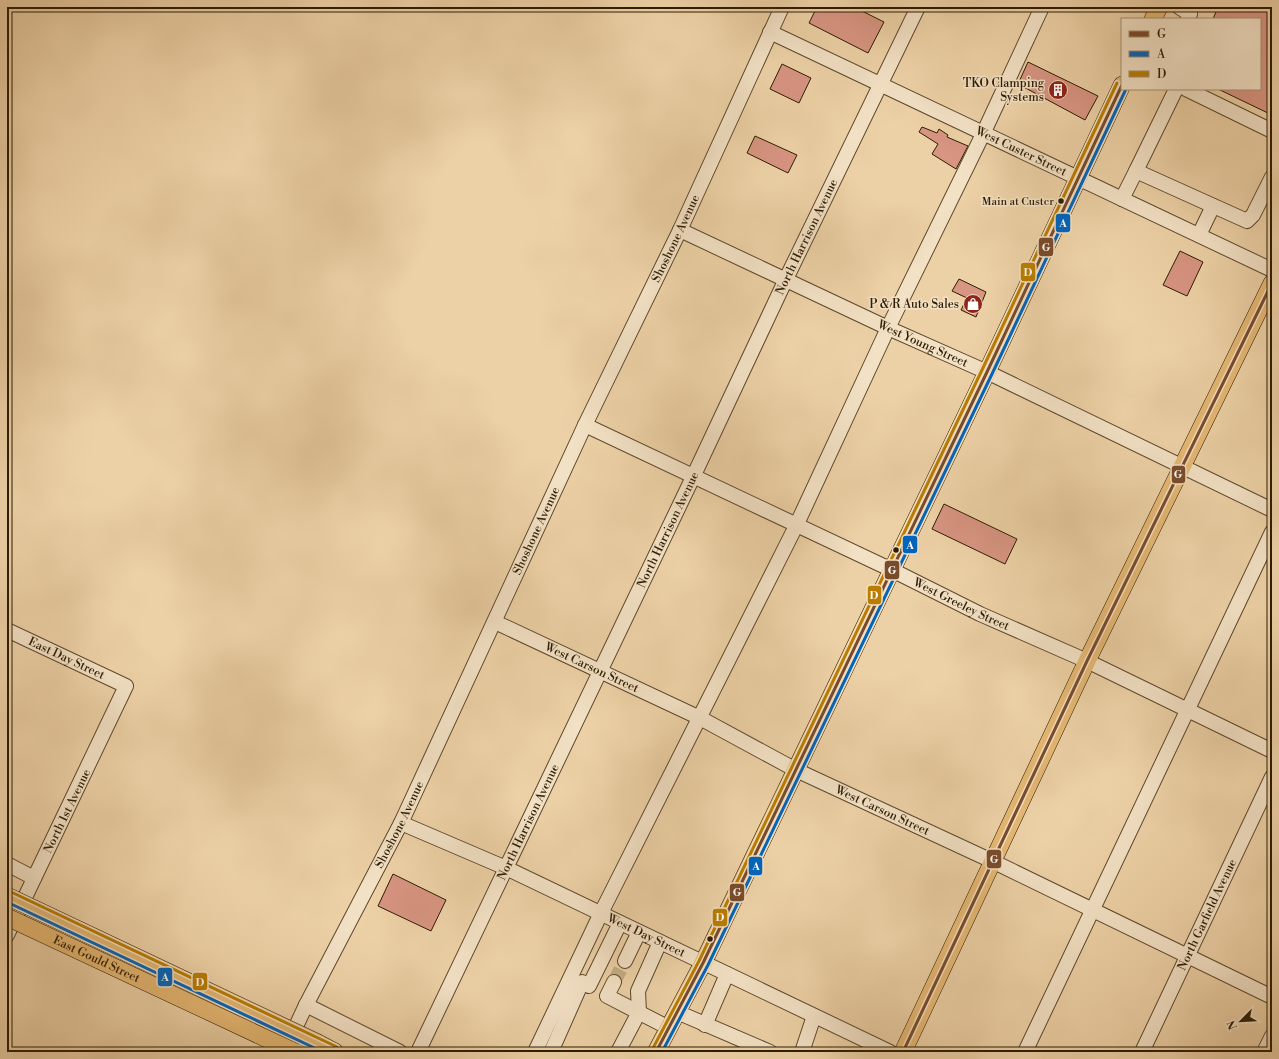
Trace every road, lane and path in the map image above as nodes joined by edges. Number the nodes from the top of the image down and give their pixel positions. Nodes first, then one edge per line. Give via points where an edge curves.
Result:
1 (782, 7) edge
2 (918, 7) edge
3 (1042, 7) edge
4 (1159, 7) edge
5 (1179, 7) edge
6 (1154, 18) edge
7 (1188, 18) edge
8 (770, 32) junction
9 (880, 84) junction
10 (1121, 87) edge
11 (1176, 90) edge
12 (1188, 90) edge
13 (1272, 131) edge
14 (983, 134) junction
15 (1136, 171) junction
16 (1272, 177) edge
17 (1078, 178) junction
18 (1122, 199) junction
19 (1213, 206) junction
20 (680, 230) junction
21 (1199, 235) junction
22 (1272, 270) edge
23 (786, 279) junction
24 (1272, 283) edge
25 (888, 328) junction
26 (987, 372) junction
27 (585, 426) junction
28 (1182, 467) junction
29 (694, 475) junction
30 (1272, 510) edge
31 (796, 526) junction
32 (1272, 532) edge
33 (892, 570) junction
34 (495, 622) junction
35 (7, 630) edge
36 (1087, 661) junction
37 (599, 671) junction
38 (126, 686) joint
39 (1187, 711) junction
40 (700, 718) junction
41 (1272, 751) edge
42 (796, 770) junction
43 (1272, 776) edge
44 (401, 823) junction
45 (992, 861) junction
46 (7, 864) edge
47 (506, 868) junction
48 (34, 878) junction
49 (7, 896) edge
50 (1092, 910) junction
51 (601, 913) junction
52 (7, 917) edge
53 (620, 923) junction
54 (639, 932) junction
55 (7, 935) edge
56 (660, 942) junction
57 (1187, 956) junction
58 (625, 961) tunnel mouth
59 (703, 963) junction
60 (727, 974) junction
61 (581, 982) junction
62 (614, 982) tunnel mouth
63 (607, 996) junction
64 (1272, 996) edge
65 (306, 1005) junction
66 (639, 1012) junction
67 (677, 1012) junction
68 (814, 1016) junction
69 (705, 1025) junction
70 (669, 1028) junction
71 (1272, 1036) edge
72 (660, 1051) edge
73 (284, 1052) edge
74 (295, 1052) edge
75 (335, 1052) edge
76 (400, 1052) edge
77 (418, 1052) edge
78 (535, 1052) edge
79 (551, 1052) edge
80 (618, 1052) edge
81 (770, 1052) edge
82 (802, 1052) edge
83 (890, 1052) edge
84 (903, 1052) edge
85 (1025, 1052) edge
86 (1142, 1052) edge
87 (1264, 1052) edge

1 - 8 street, Shoshone Avenue
2 - 9 street, North Harrison Avenue
3 - 14 street
4 - 6 main road
5 - 7 street via 1190,14
8 - 9 street, West Custer Street
8 - 20 street, Shoshone Avenue
9 - 14 street, West Custer Street
9 - 23 street, North Harrison Avenue
10 - 17 main road
11 - 15 street
12 - 13 street
14 - 17 street, West Custer Street
14 - 25 street
15 - 18 street
15 - 19 street
16 - 19 street via 1253,215 1247,221
17 - 18 street, West Custer Street
17 - 26 main road
18 - 21 street, West Custer Street
19 - 21 street
20 - 23 street, West Young Street
20 - 27 street, Shoshone Avenue
21 - 22 street, West Custer Street
23 - 25 street, West Young Street
23 - 29 street, North Harrison Avenue
24 - 28 main road
25 - 26 street, West Young Street
25 - 31 street
26 - 28 street, West Young Street
26 - 33 main road
27 - 29 street, West Greeley Street
27 - 34 street, Shoshone Avenue
28 - 30 street, West Young Street
28 - 36 main road
29 - 31 street, West Greeley Street
29 - 37 street, North Harrison Avenue
31 - 33 street, West Greeley Street
31 - 40 street
32 - 39 street
33 - 36 street, West Greeley Street via 980,614
33 - 42 main road
34 - 37 street, West Carson Street
34 - 44 street, Shoshone Avenue
35 - 38 street, East Day Street
36 - 39 street, West Greeley Street
36 - 45 main road
37 - 40 street, West Carson Street
37 - 47 street, North Harrison Avenue
38 - 48 street, North 1st Avenue
39 - 41 street, West Greeley Street
39 - 50 street
40 - 42 street, West Carson Street
40 - 51 street
42 - 45 street, West Carson Street
42 - 59 main road
43 - 57 street, North Garfield Avenue
44 - 47 street, West Day Street
44 - 65 street, Shoshone Avenue
45 - 50 street, West Carson Street
45 - 84 main road
46 - 48 street
47 - 51 street, West Day Street
47 - 77 street, North Harrison Avenue
48 - 55 street, North 1st Avenue
49 - 75 main road, East Gould Street, bridge
50 - 57 street, West Carson Street
50 - 85 street
51 - 53 street, West Day Street
51 - 61 street
52 - 74 main road, East Gould Street, bridge
53 - 54 street, West Day Street
53 - 61 street
54 - 56 street, West Day Street
54 - 58 street
56 - 59 street, West Day Street
56 - 66 street via 638,991
57 - 64 street, West Carson Street
57 - 86 street, North Garfield Avenue
59 - 60 street, West Day Street
59 - 67 main road
60 - 68 street, West Day Street
60 - 69 street
61 - 63 street
61 - 78 street
61 - 79 street
62 - 63 street
63 - 66 street
65 - 73 street, Shoshone Avenue
65 - 76 street
66 - 70 street
66 - 80 street
67 - 69 street
67 - 70 main road
68 - 82 street
68 - 83 street, West Day Street
69 - 81 street
70 - 72 main road
71 - 87 street

